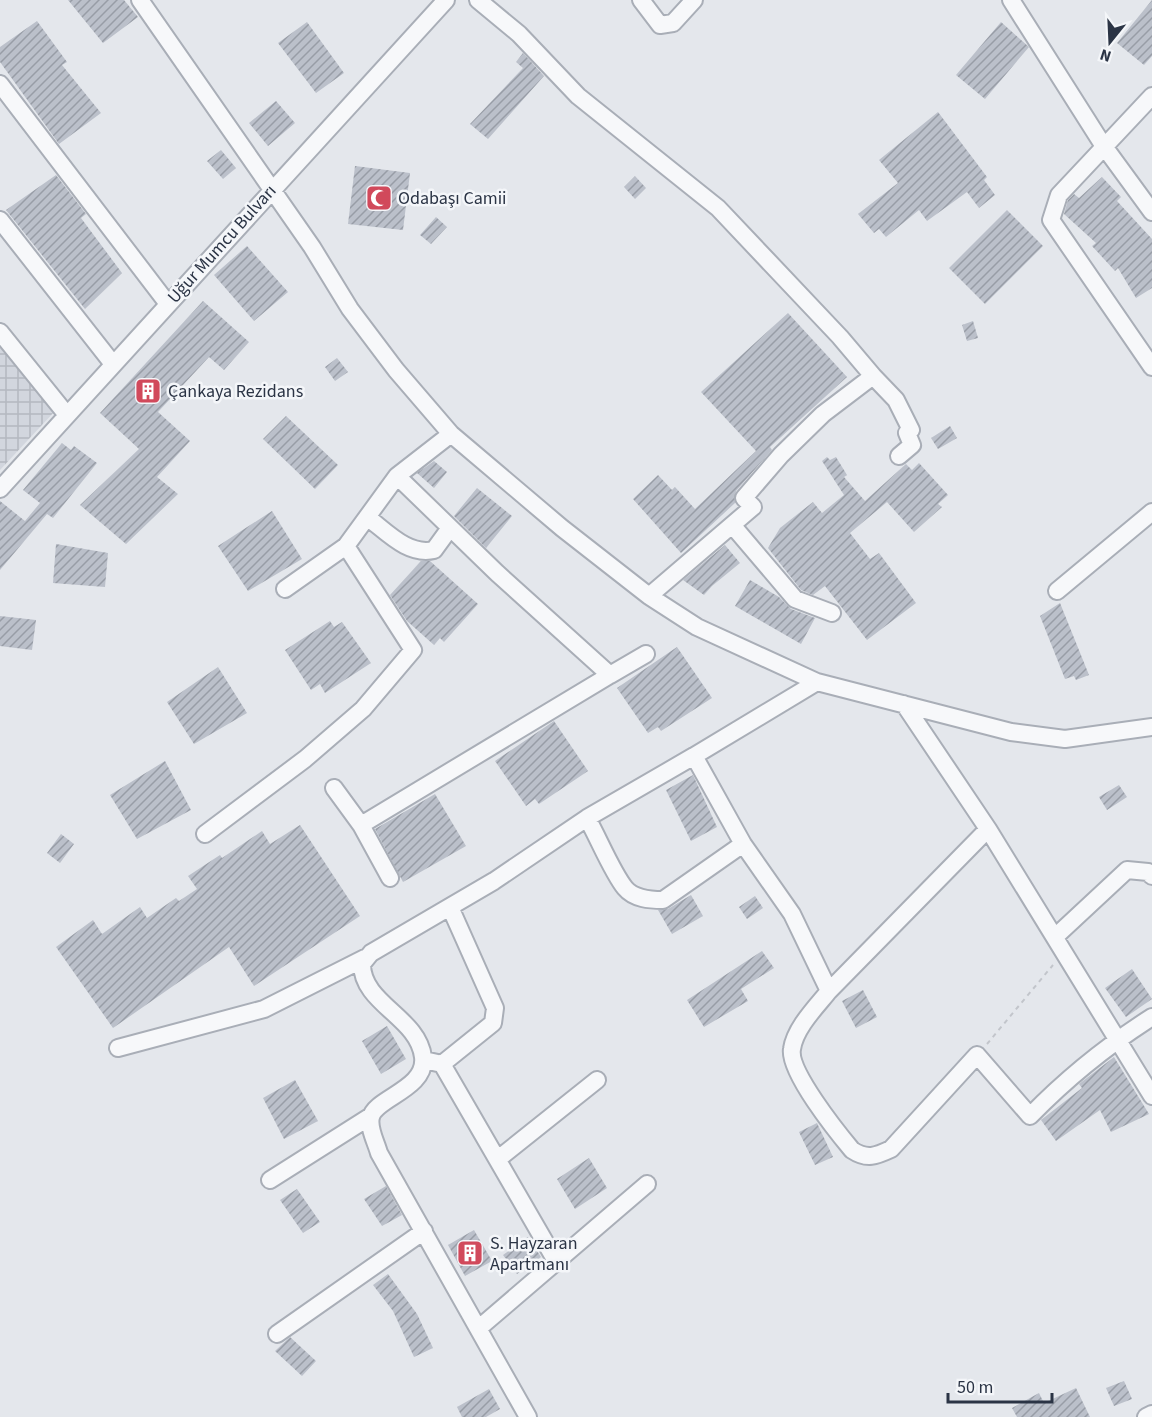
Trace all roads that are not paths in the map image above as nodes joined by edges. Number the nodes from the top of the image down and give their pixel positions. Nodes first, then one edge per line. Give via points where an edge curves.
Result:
1 (140, 0) edge
2 (446, 0) edge
3 (478, 0) edge
4 (641, 0) edge
5 (694, 0) edge
6 (1011, 0) edge
7 (0, 84) edge
8 (1152, 96) edge
9 (1103, 145) junction
10 (272, 189) junction
11 (1152, 212) edge
12 (0, 220) edge
13 (168, 304) junction
14 (0, 332) edge
15 (113, 364) junction
16 (1152, 367) edge
17 (873, 376) junction
18 (67, 415) junction
19 (451, 434) junction
20 (899, 456) dead end
21 (397, 476) junction
22 (0, 489) edge
23 (1152, 512) edge
24 (367, 517) junction
25 (733, 526) junction
26 (450, 528) junction
27 (346, 546) junction
28 (285, 589) dead end
29 (1057, 591) dead end
30 (649, 596) junction
31 (832, 613) dead end
32 (646, 654) dead end
33 (610, 675) junction
34 (817, 682) junction
35 (904, 704) junction
36 (1152, 727) edge
37 (694, 756) junction
38 (334, 788) dead end
39 (587, 818) junction
40 (361, 825) junction
41 (988, 829) junction
42 (205, 834) dead end
43 (743, 844) junction
44 (1152, 876) edge
45 (390, 878) dead end
46 (450, 907) junction
47 (1055, 937) junction
48 (365, 958) junction
49 (829, 991) junction
50 (1152, 1017) edge
51 (1118, 1039) junction
52 (118, 1048) dead end
53 (424, 1060) junction
54 (442, 1064) junction
55 (597, 1080) dead end
56 (1152, 1096) edge
57 (371, 1116) junction
58 (498, 1159) junction
59 (270, 1180) dead end
60 (647, 1184) dead end
61 (424, 1231) junction
62 (556, 1262) junction
63 (479, 1328) junction
64 (277, 1334) dead end
65 (1152, 1414) edge
66 (528, 1417) edge
67 (1146, 1417) edge

1 - 10 street
2 - 10 street, Uğur Mumcu Bulvarı
3 - 17 street via 519,34 578,96 718,208
4 - 5 street via 660,25 673,22
6 - 9 street
7 - 13 street
8 - 9 street
9 - 11 street
9 - 16 street via 1059,195 1051,219
10 - 13 street, Uğur Mumcu Bulvarı
10 - 19 street via 350,309
12 - 15 street
13 - 15 street, Uğur Mumcu Bulvarı
14 - 18 street
15 - 18 street, Uğur Mumcu Bulvarı
17 - 20 street via 896,400 911,430 907,434 912,445
17 - 25 street via 823,414 781,455 744,498 753,507
18 - 22 street, Uğur Mumcu Bulvarı
19 - 21 street
19 - 30 street
21 - 24 street
21 - 26 street
23 - 29 street
24 - 26 street via 411,550 424,552 434,550
24 - 27 street
25 - 30 street
25 - 31 street via 795,599
26 - 33 street
27 - 28 street
27 - 42 street via 413,650 363,710
30 - 34 street via 697,627
32 - 33 street
33 - 40 street
34 - 35 street
34 - 37 street
35 - 36 street via 1011,732 1065,739
35 - 41 street
37 - 39 street
37 - 43 street
38 - 40 street
39 - 43 street via 625,889 651,900 663,900
39 - 46 street
40 - 45 street
41 - 47 street
41 - 49 street
43 - 49 street via 792,914
44 - 47 street via 1127,870
46 - 48 street
46 - 54 street via 495,1008 493,1023
47 - 51 street
48 - 52 street via 264,1009
48 - 53 street via 362,971 366,985 416,1034
49 - 51 street via 797,1037 791,1059 829,1120 861,1156 873,1157 891,1149 977,1055 1030,1116
50 - 51 street
51 - 56 street
53 - 54 street
53 - 57 street via 416,1081 376,1108
54 - 58 street
55 - 58 street
57 - 59 street
57 - 61 street via 379,1153
58 - 62 street
60 - 62 street
61 - 63 street
61 - 64 street
62 - 63 street
63 - 66 street
65 - 67 street

